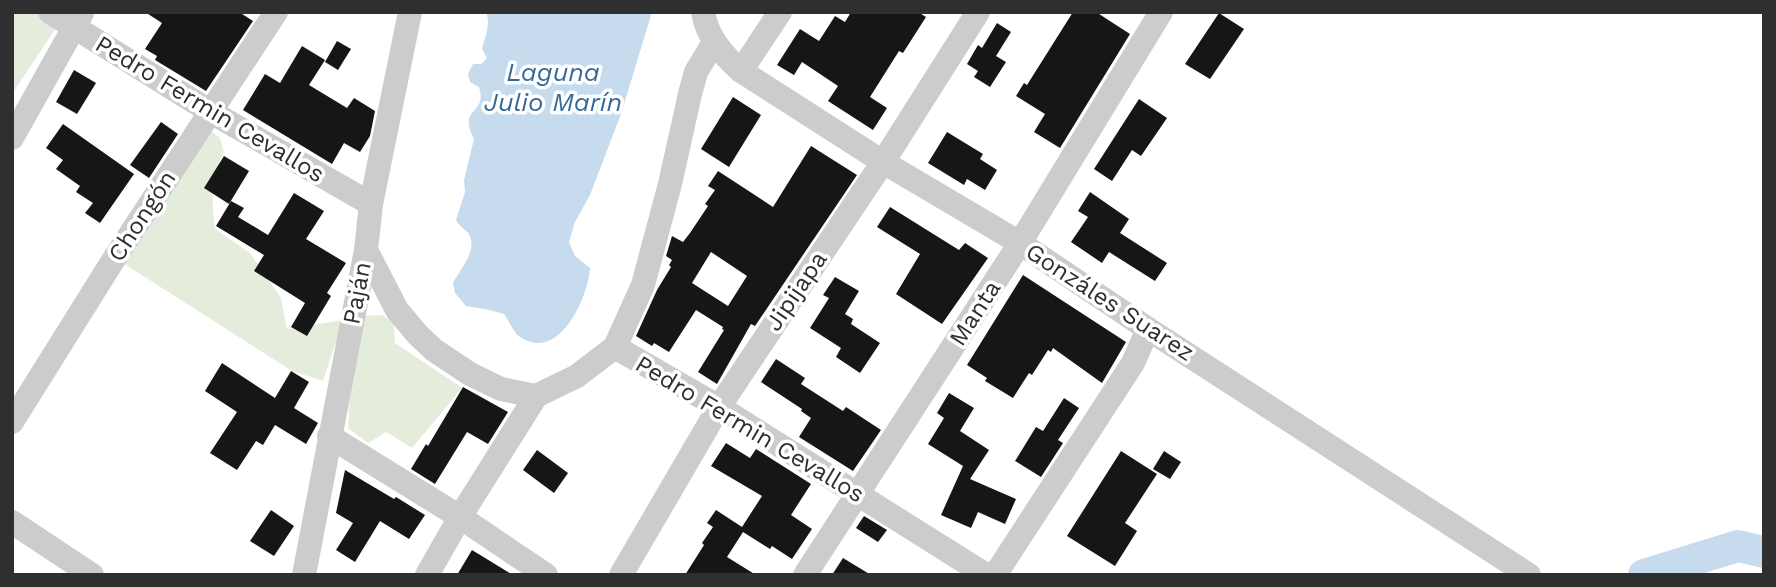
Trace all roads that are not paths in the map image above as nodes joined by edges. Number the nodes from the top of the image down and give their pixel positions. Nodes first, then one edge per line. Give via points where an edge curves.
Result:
1 (50, 12) edge
2 (276, 12) edge
3 (410, 12) edge
4 (780, 12) edge
5 (978, 12) edge
6 (1161, 12) edge
7 (704, 16) edge
8 (78, 19) edge
9 (714, 42) junction
10 (741, 71) junction
11 (211, 112) junction
12 (12, 138) edge
13 (883, 162) junction
14 (371, 204) junction
15 (1020, 243) junction
16 (366, 250) junction
17 (1148, 329) junction
18 (615, 347) junction
19 (536, 396) junction
20 (719, 407) junction
21 (12, 422) edge
22 (329, 436) junction
23 (859, 495) junction
24 (460, 517) junction
25 (12, 522) edge
26 (92, 575) edge
27 (304, 575) edge
28 (426, 575) edge
29 (546, 575) edge
30 (621, 575) edge
31 (805, 575) edge
32 (986, 575) edge
33 (995, 575) edge
34 (1529, 575) edge

1 - 8 street, Pedro Fermin Cevallos
2 - 11 street, Chongón
3 - 14 street, Paján
4 - 10 street
5 - 13 street, Jipijapa
6 - 15 street, Manta
7 - 9 street, Gonzáles Suarez
8 - 11 street, Pedro Fermin Cevallos
8 - 12 street
9 - 10 street, Gonzáles Suarez
9 - 18 street via 696,72 643,285
10 - 13 street, Gonzáles Suarez
11 - 14 street, Pedro Fermin Cevallos
11 - 21 street, Chongón
13 - 15 street, Gonzáles Suarez
13 - 20 street, Jipijapa
14 - 16 street, Paján
15 - 17 street, Gonzáles Suarez
15 - 23 street, Manta
16 - 19 street via 397,310 434,351 501,388
16 - 22 street, Paján
17 - 33 street via 1133,363
17 - 34 street, Gonzáles Suarez
18 - 19 street, Pedro Fermin Cevallos via 577,376
18 - 20 street, Pedro Fermin Cevallos
19 - 24 street
20 - 23 street, Pedro Fermin Cevallos
20 - 30 street, Jipijapa
22 - 24 street
22 - 27 street, Paján
23 - 31 street, Manta
23 - 32 street, Pedro Fermin Cevallos
24 - 28 street
24 - 29 street
25 - 26 street

